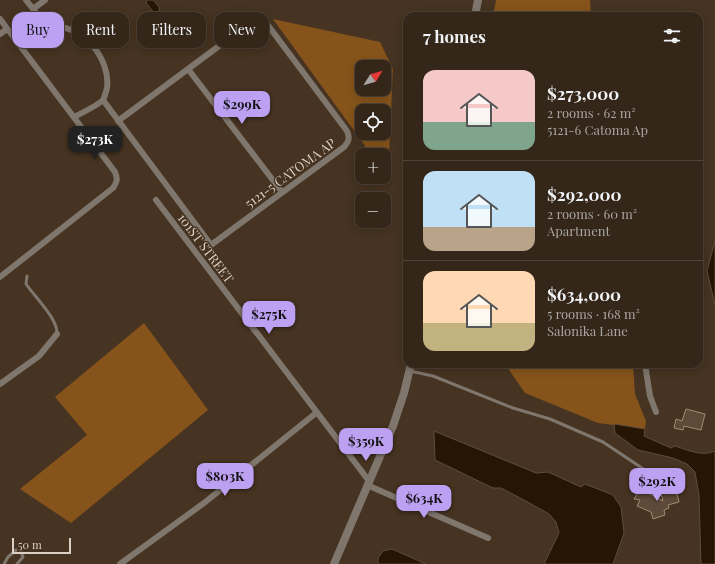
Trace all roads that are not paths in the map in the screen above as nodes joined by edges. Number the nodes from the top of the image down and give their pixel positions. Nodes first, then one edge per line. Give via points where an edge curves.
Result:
1 (26, 0) edge
2 (45, 0) edge
3 (478, 0) edge
4 (33, 9) junction
5 (35, 12) edge
6 (476, 12) edge
7 (0, 19) edge
8 (64, 27) edge
9 (7, 29) junction
10 (0, 34) edge
11 (12, 36) edge
12 (21, 48) edge
13 (188, 69) junction
14 (103, 100) junction
15 (74, 117) junction
16 (118, 121) junction
17 (282, 192) junction
18 (156, 200) dead end
19 (27, 276) dead end
20 (0, 277) edge
21 (57, 334) joint
22 (410, 368) edge
23 (646, 368) edge
24 (0, 384) edge
25 (656, 412) dead end
26 (316, 413) junction
27 (657, 478) dead end
28 (368, 483) junction
29 (488, 538) dead end
30 (4, 564) edge
31 (16, 564) edge
32 (120, 564) edge
33 (334, 564) edge

1 - 4 street
2 - 4 street
3 - 6 street
4 - 5 street
7 - 9 street
8 - 14 street via 87,40 100,55 108,80
9 - 10 street
9 - 11 street
12 - 15 street
13 - 16 street, 5121-5 CATOMA AP
13 - 17 street
13 - 17 street, 5121-5 CATOMA AP via 256,20 262,21 272,31 350,136 344,147
14 - 15 street
14 - 16 street
15 - 20 street via 115,172 116,184
16 - 17 street, 5121-5 CATOMA AP via 211,245
18 - 26 street, 101ST STREET
19 - 21 lane via 26,284 54,321
21 - 24 street via 39,356
22 - 27 lane via 513,408 550,419 604,442
22 - 28 street via 393,426
23 - 25 street via 650,396
26 - 28 street, 101ST STREET
26 - 32 street via 204,503
28 - 29 street
28 - 33 street
30 - 31 lane via 16,550 21,552 23,558

